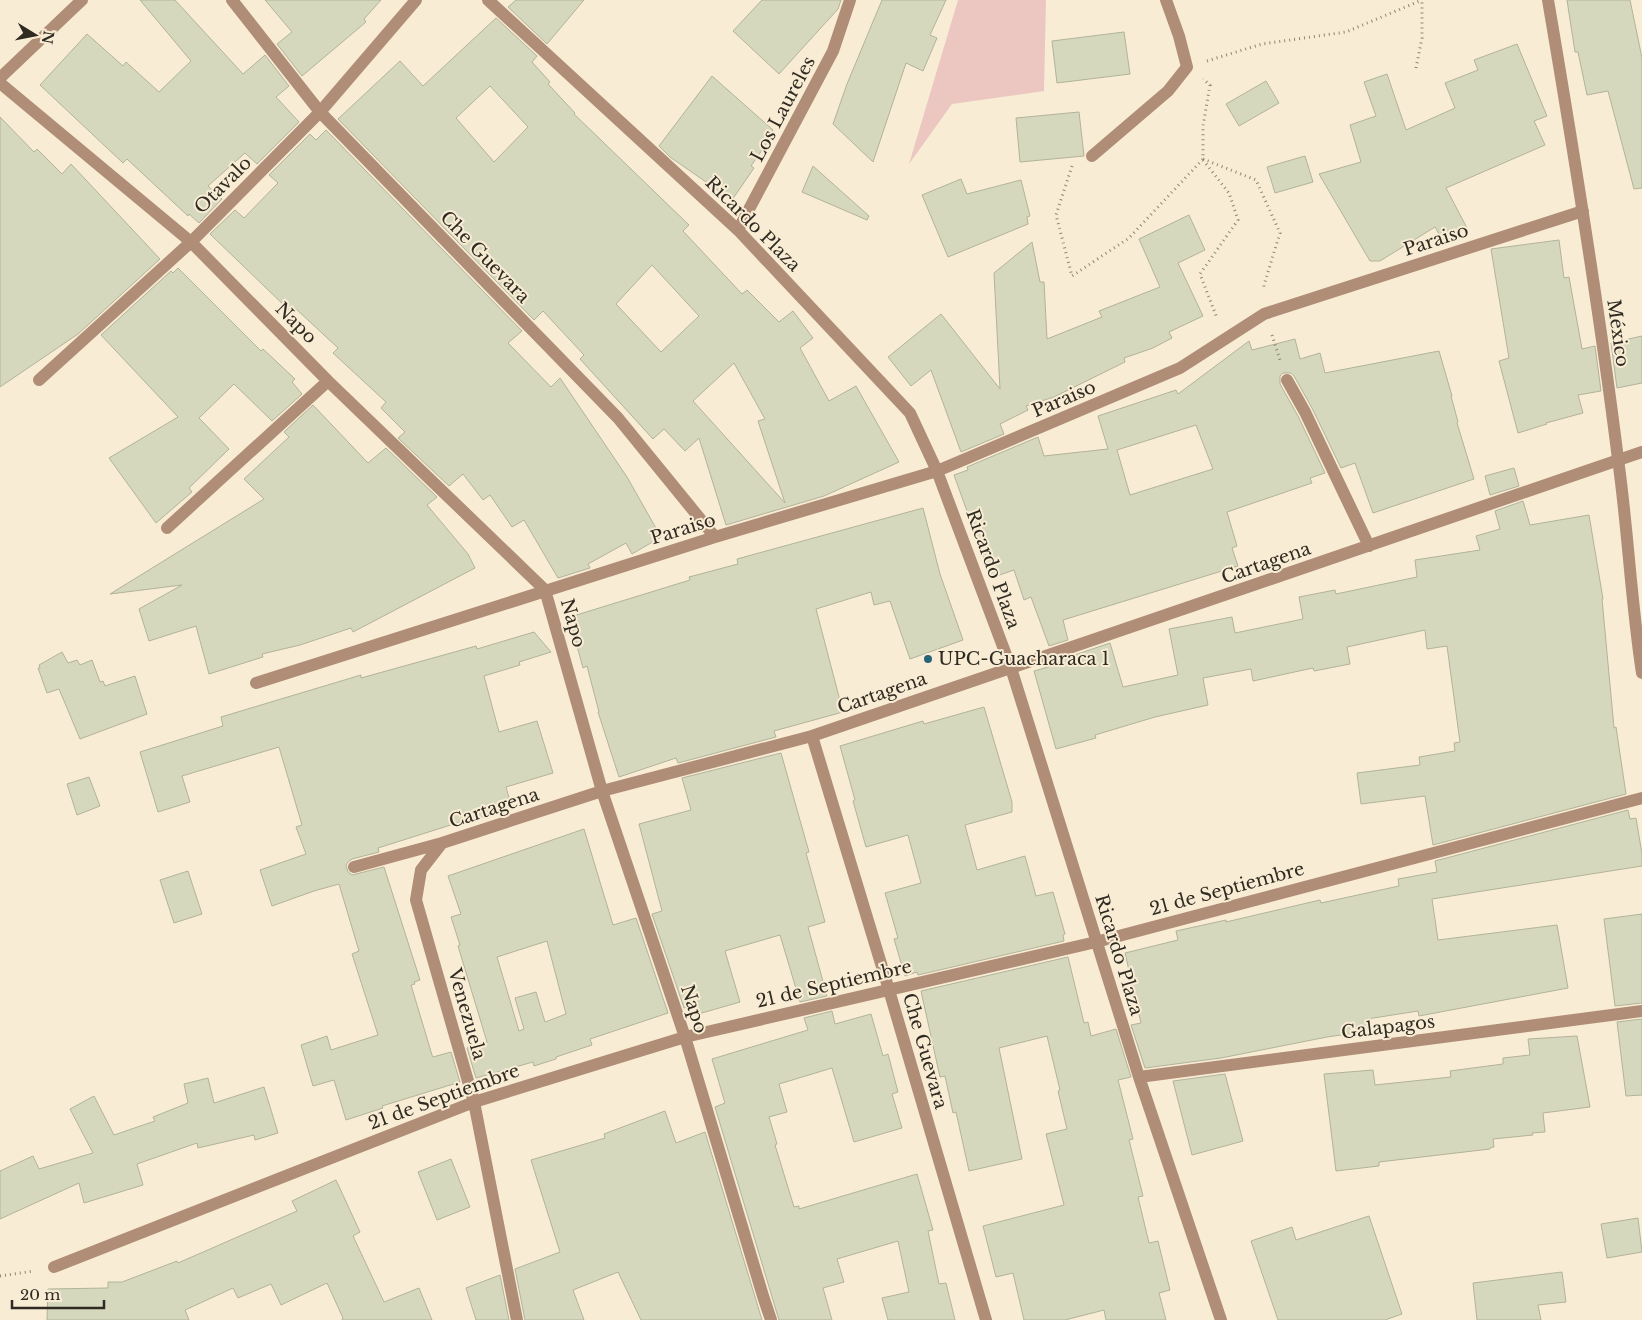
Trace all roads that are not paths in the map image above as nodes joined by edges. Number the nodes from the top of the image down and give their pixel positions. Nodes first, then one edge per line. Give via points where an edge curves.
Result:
1 (82, 0) edge
2 (232, 0) edge
3 (416, 0) edge
4 (850, 0) edge
5 (1166, 0) edge
6 (1548, 0) edge
7 (492, 4) edge
8 (0, 78) edge
9 (0, 83) edge
10 (320, 112) junction
11 (1092, 156) road end
12 (1583, 211) junction
13 (738, 230) junction
14 (191, 242) junction
15 (39, 380) dead end
16 (328, 380) junction
17 (1287, 380) road end
18 (1642, 452) edge
19 (1619, 461) junction
20 (937, 471) junction
21 (167, 528) dead end
22 (715, 537) junction
23 (1369, 546) junction
24 (546, 590) junction
25 (1638, 623) edge
26 (1011, 668) junction
27 (1642, 673) edge
28 (256, 683) dead end
29 (812, 736) junction
30 (602, 791) junction
31 (1642, 798) edge
32 (442, 843) junction
33 (354, 867) dead end
34 (1096, 942) junction
35 (889, 990) junction
36 (1642, 1011) edge
37 (685, 1037) junction
38 (1139, 1077) junction
39 (474, 1102) junction
40 (54, 1267) road end
41 (517, 1320) edge
42 (772, 1320) edge
43 (986, 1320) edge
44 (1221, 1320) edge

1 - 8 street
2 - 10 street, Che Guevara
3 - 10 street, Otavalo
4 - 13 street, Los Laureles via 833,51
5 - 11 street via 1187,67 1168,91
6 - 12 street, México
7 - 13 street, Ricardo Plaza
9 - 14 street, Napo
10 - 14 street, Otavalo
10 - 22 street, Che Guevara via 618,418
12 - 19 street, México
12 - 20 street, Paraiso via 1264,314 1180,368
13 - 20 street, Ricardo Plaza via 910,413
14 - 15 street, Otavalo
14 - 16 street, Napo
16 - 21 street
16 - 24 street, Napo
17 - 23 street
18 - 19 street, Cartagena
19 - 23 street, Cartagena
19 - 25 street, México
20 - 22 street, Paraiso
20 - 26 street, Ricardo Plaza
22 - 24 street, Paraiso
23 - 26 street, Cartagena
24 - 28 street, Paraiso
24 - 30 street, Napo
25 - 27 street, México
26 - 29 street, Cartagena
26 - 34 street, Ricardo Plaza
29 - 30 street, Cartagena
29 - 35 street, Che Guevara
30 - 32 street, Cartagena
30 - 37 street, Napo
31 - 34 street, 21 de Septiembre
32 - 33 street, Cartagena
32 - 39 street, Venezuela via 421,870 416,900
34 - 35 street, 21 de Septiembre
34 - 38 street, Ricardo Plaza
35 - 37 street, 21 de Septiembre
35 - 43 street, Che Guevara
36 - 38 street, Galapagos
37 - 39 street, 21 de Septiembre
37 - 42 street, Napo
38 - 44 street, Ricardo Plaza
39 - 40 street, 21 de Septiembre
39 - 41 street, Venezuela

